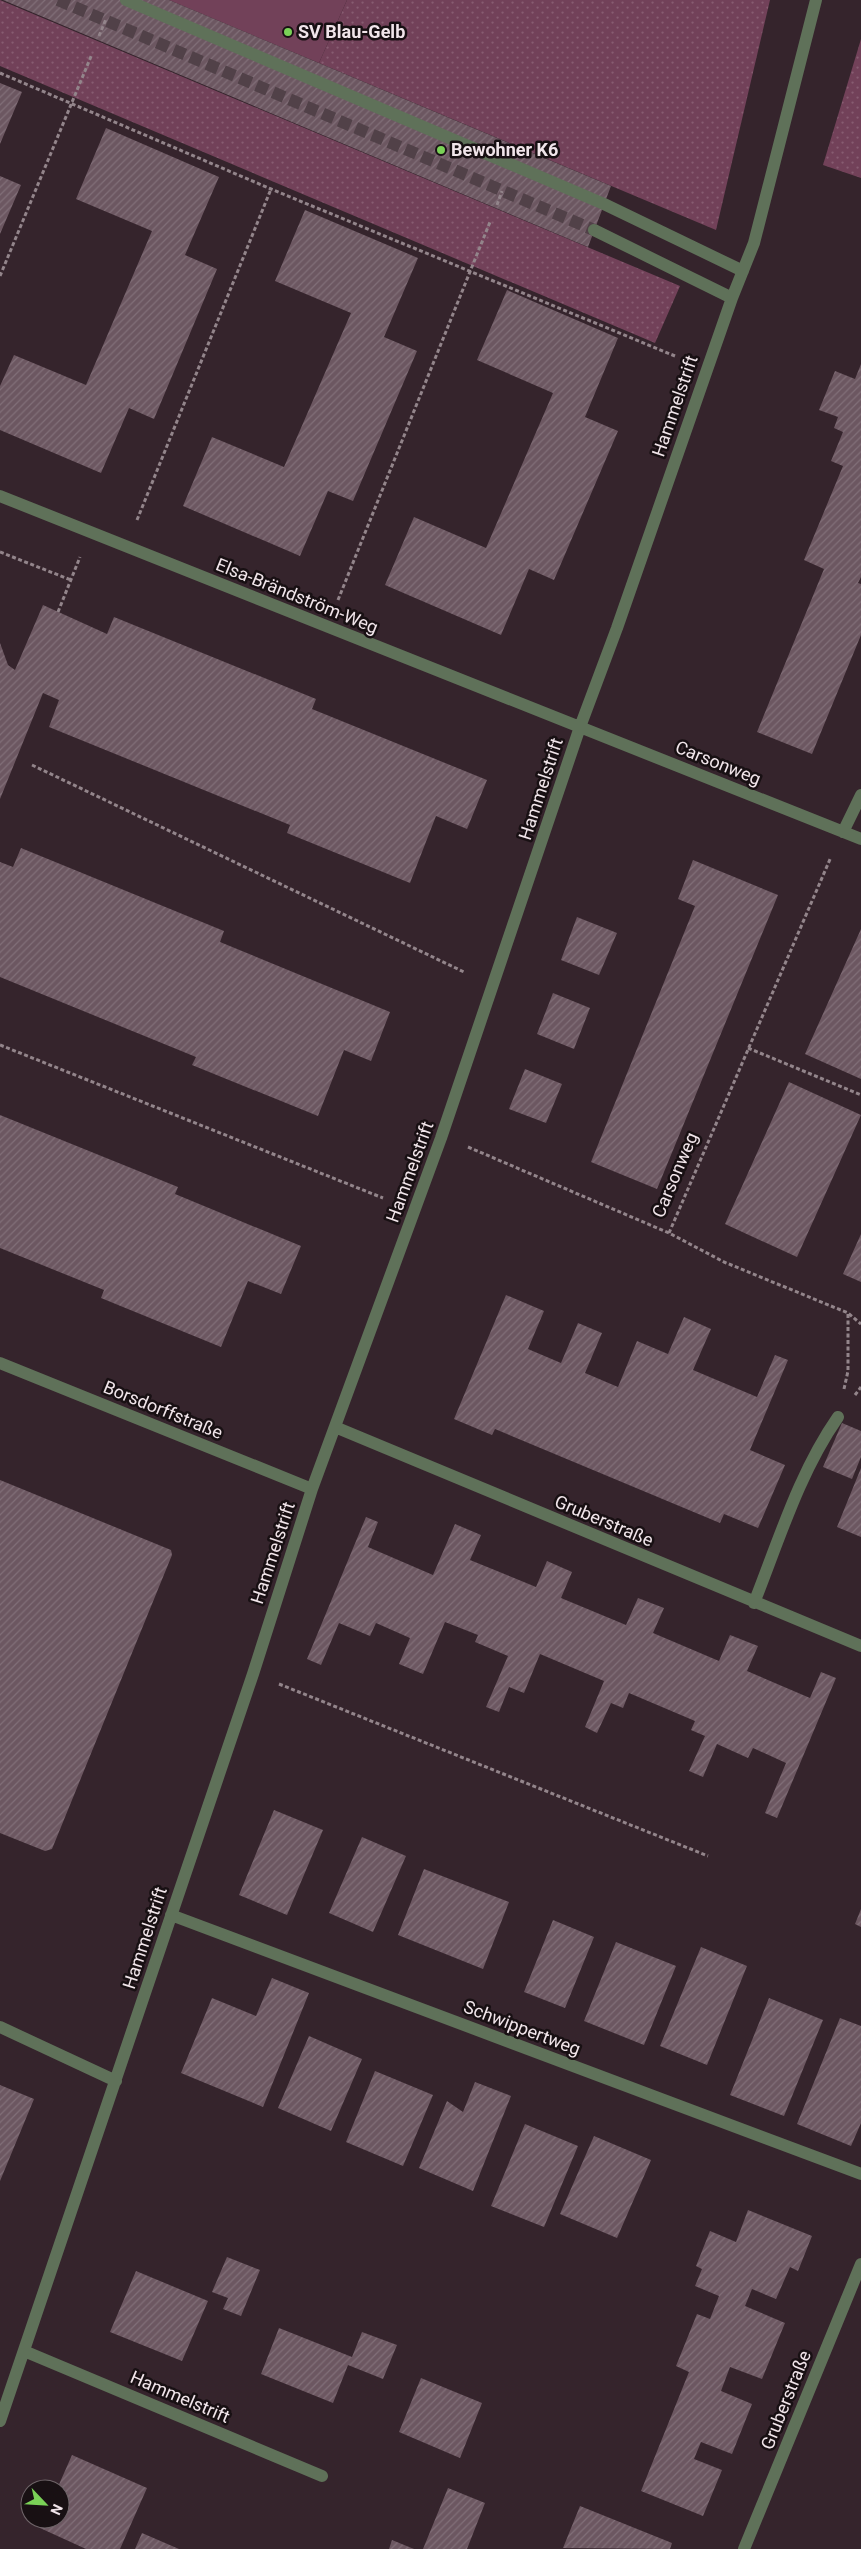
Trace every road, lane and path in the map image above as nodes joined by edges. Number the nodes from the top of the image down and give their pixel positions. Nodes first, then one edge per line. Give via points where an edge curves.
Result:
1 (126, 0) edge
2 (816, 0) edge
3 (92, 54) dead end
4 (0, 74) edge
5 (72, 103) junction
6 (271, 189) junction
7 (490, 222) dead end
8 (594, 230) tunnel mouth
9 (470, 270) junction
10 (743, 271) junction
11 (0, 276) edge
12 (732, 298) junction
13 (675, 356) dead end
14 (0, 496) edge
15 (90, 531) junction
16 (126, 545) junction
17 (0, 552) edge
18 (71, 580) junction
19 (58, 612) dead end
20 (327, 628) junction
21 (580, 727) junction
22 (32, 765) dead end
23 (861, 795) edge
24 (843, 832) junction
25 (861, 839) edge
26 (464, 972) dead end
27 (0, 1045) edge
28 (748, 1048) junction
29 (861, 1095) edge
30 (441, 1138) junction
31 (383, 1198) dead end
32 (669, 1233) junction
33 (848, 1313) junction
34 (861, 1324) edge
35 (0, 1363) edge
36 (838, 1417) joint
37 (335, 1427) junction
38 (312, 1489) junction
39 (754, 1603) junction
40 (861, 1646) edge
41 (253, 1674) junction
42 (708, 1856) dead end
43 (171, 1915) junction
44 (0, 2027) edge
45 (116, 2081) junction
46 (861, 2174) edge
47 (861, 2264) edge
48 (24, 2351) junction
49 (0, 2420) edge
50 (322, 2476) dead end
51 (744, 2549) edge

1 - 10 street via 604,204
2 - 10 street, Hammelstrift via 756,234
3 - 5 path
4 - 5 path
5 - 6 path
5 - 11 path
6 - 9 path
6 - 16 path
7 - 9 path
8 - 12 street
9 - 13 path
9 - 20 path
10 - 12 street, Hammelstrift
12 - 21 street, Hammelstrift
14 - 15 street, Elsa-Brändström-Weg
15 - 16 street, Elsa-Brändström-Weg
15 - 18 path
16 - 20 street, Elsa-Brändström-Weg
17 - 18 path
18 - 19 path
20 - 21 street, Elsa-Brändström-Weg
21 - 24 street, Carsonweg
21 - 30 street, Hammelstrift
22 - 26 path
23 - 24 street
24 - 25 street, Carsonweg
24 - 28 path, Carsonweg
27 - 31 path
28 - 29 path
28 - 32 path, Carsonweg
30 - 32 path
30 - 37 street, Hammelstrift
32 - 33 path via 724,1262
33 - 34 path
33 - 36 path via 848,1371
35 - 38 street, Borsdorffstraße
36 - 39 street via 804,1478
37 - 38 street, Hammelstrift
37 - 39 street, Gruberstraße
38 - 41 street, Hammelstrift
39 - 40 street, Gruberstraße
41 - 42 path
41 - 43 street, Hammelstrift
43 - 45 street, Hammelstrift
43 - 46 street, Schwippertweg
44 - 45 street
45 - 48 street, Hammelstrift
47 - 51 street, Gruberstraße
48 - 49 street, Hammelstrift
48 - 50 street, Hammelstrift

